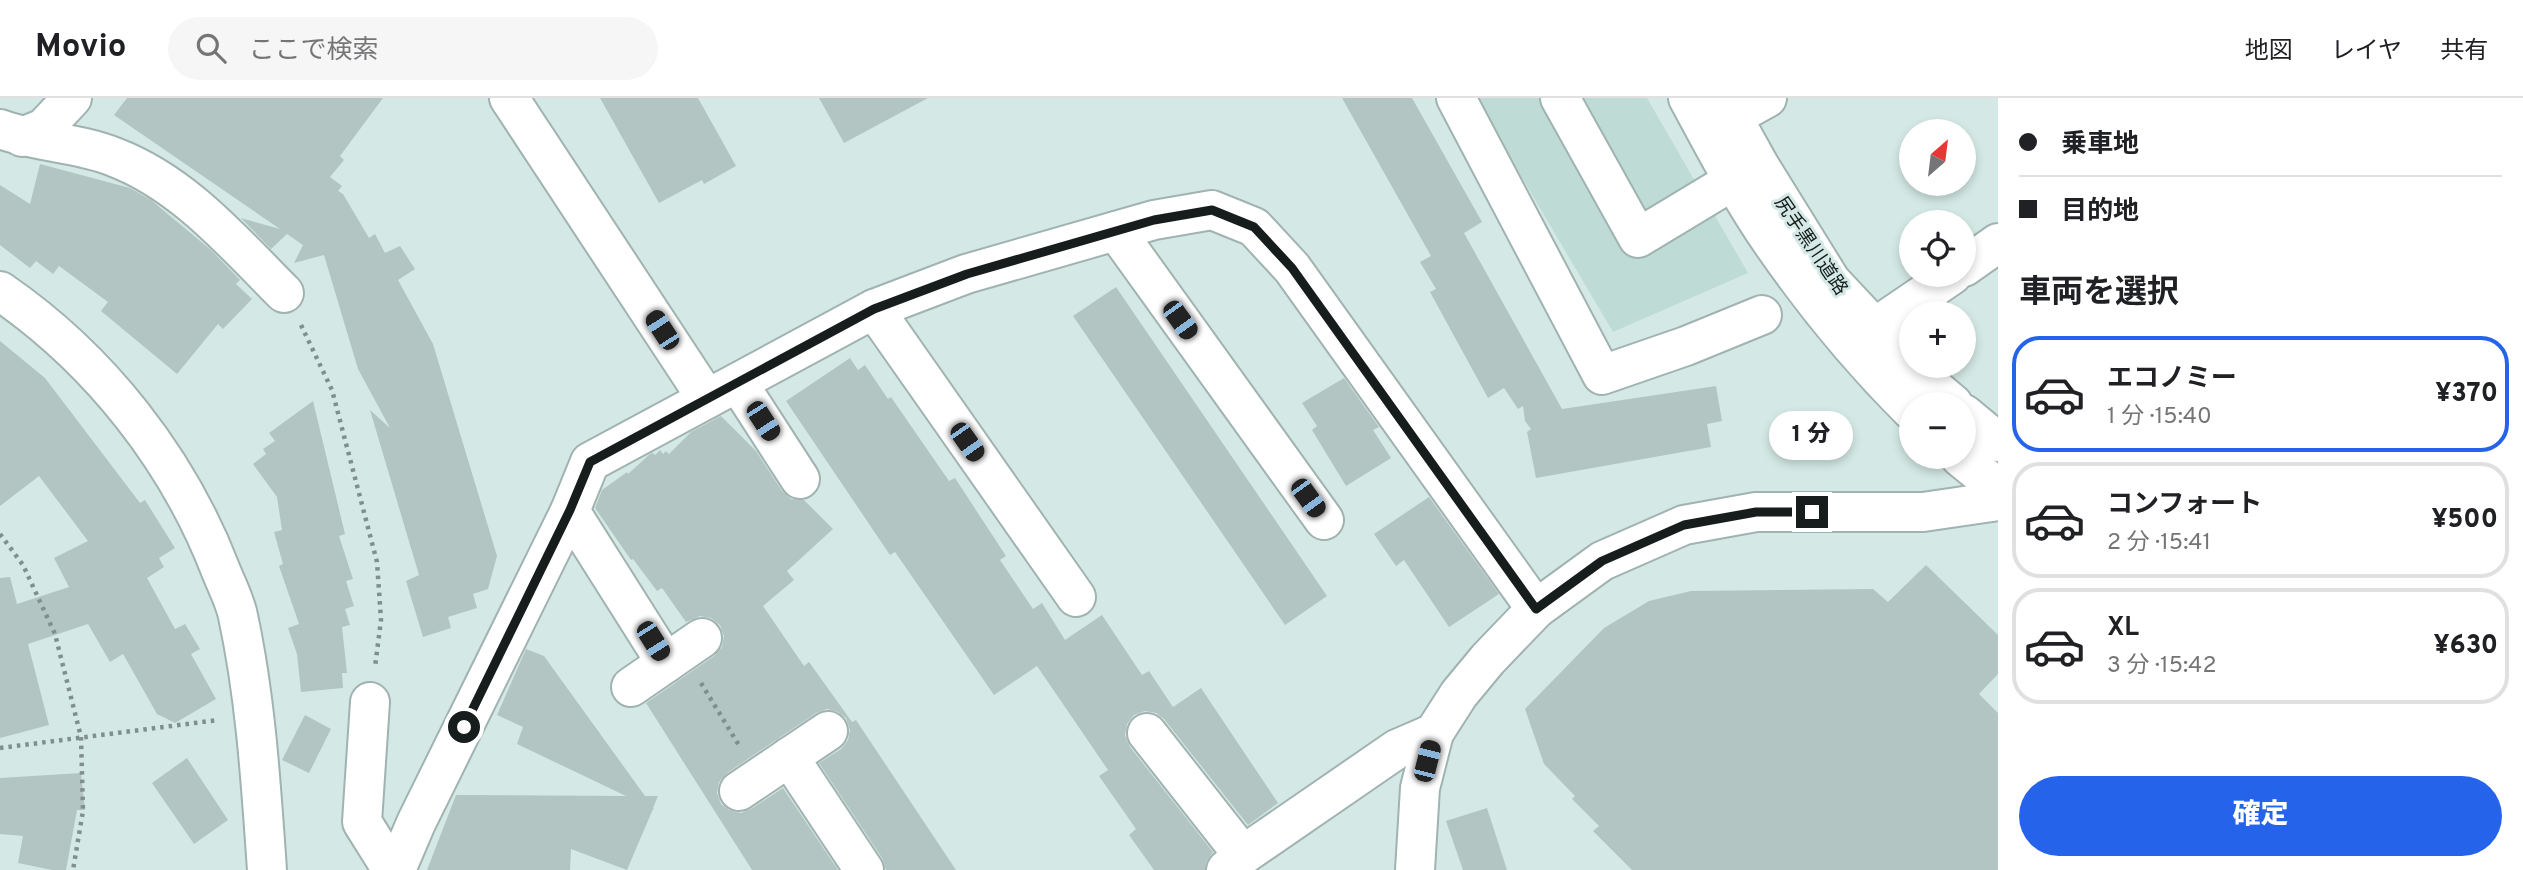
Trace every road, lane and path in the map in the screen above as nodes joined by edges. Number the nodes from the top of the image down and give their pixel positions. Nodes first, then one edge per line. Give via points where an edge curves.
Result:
1 (72, 98) edge
2 (509, 98) edge
3 (1456, 98) edge
4 (1560, 98) edge
5 (1688, 98) edge
6 (1768, 98) edge
7 (1728, 108) edge
8 (11, 133) edge
9 (1746, 173) junction
10 (1116, 231) junction
11 (1998, 243) edge
12 (1976, 259) edge
13 (1934, 287) edge
14 (284, 293) joint
15 (5, 306) edge
16 (874, 309) junction
17 (1762, 315) dead end
18 (1874, 328) junction
19 (722, 391) junction
20 (1939, 392) edge
21 (1899, 398) edge
22 (1976, 424) edge
23 (1998, 442) edge
24 (1975, 469) edge
25 (800, 479) dead end
26 (1998, 488) edge
27 (1998, 501) edge
28 (570, 510) junction
29 (1324, 520) dead end
30 (0, 534) edge
31 (1076, 597) dead end
32 (1536, 609) junction
33 (683, 651) junction
34 (631, 687) dead end
35 (370, 702) joint
36 (255, 716) junction
37 (828, 731) dead end
38 (1147, 733) dead end
39 (1434, 733) junction
40 (82, 737) junction
41 (0, 748) edge
42 (762, 775) junction
43 (1235, 862) edge
44 (73, 870) edge
45 (267, 870) edge
46 (394, 870) edge
47 (864, 870) edge
48 (1415, 870) edge

1 - 8 street via 44,128
2 - 19 street
3 - 17 street via 1602,375
4 - 9 street via 1637,238
5 - 9 street, 尻手黒川道路
6 - 7 street
7 - 9 street, 尻手黒川道路
8 - 14 street via 113,156 152,174 204,213
9 - 18 street, 尻手黒川道路
9 - 21 street, 尻手黒川道路 via 1771,242 1861,359
10 - 16 street via 967,274
10 - 29 street
10 - 32 street via 1212,210 1254,227 1292,268
11 - 12 street
13 - 18 street
14 - 35 path via 332,390 377,562 381,620
15 - 36 street via 107,383 163,456 207,534 238,613
16 - 19 street
16 - 31 street
18 - 20 street, 尻手黒川道路
19 - 25 street
19 - 28 street via 590,462
22 - 23 street
24 - 26 street
27 - 32 street via 1923,512 1756,512 1684,525 1602,561
28 - 33 street
28 - 46 street
30 - 40 path via 23,565 55,634
32 - 39 street via 1459,694
33 - 34 street
33 - 42 path
35 - 46 street via 362,822
36 - 40 path
36 - 45 street
37 - 42 street
38 - 43 street
39 - 43 street via 1397,749
39 - 48 street via 1420,788
40 - 41 path
40 - 44 path via 83,811
42 - 47 street

